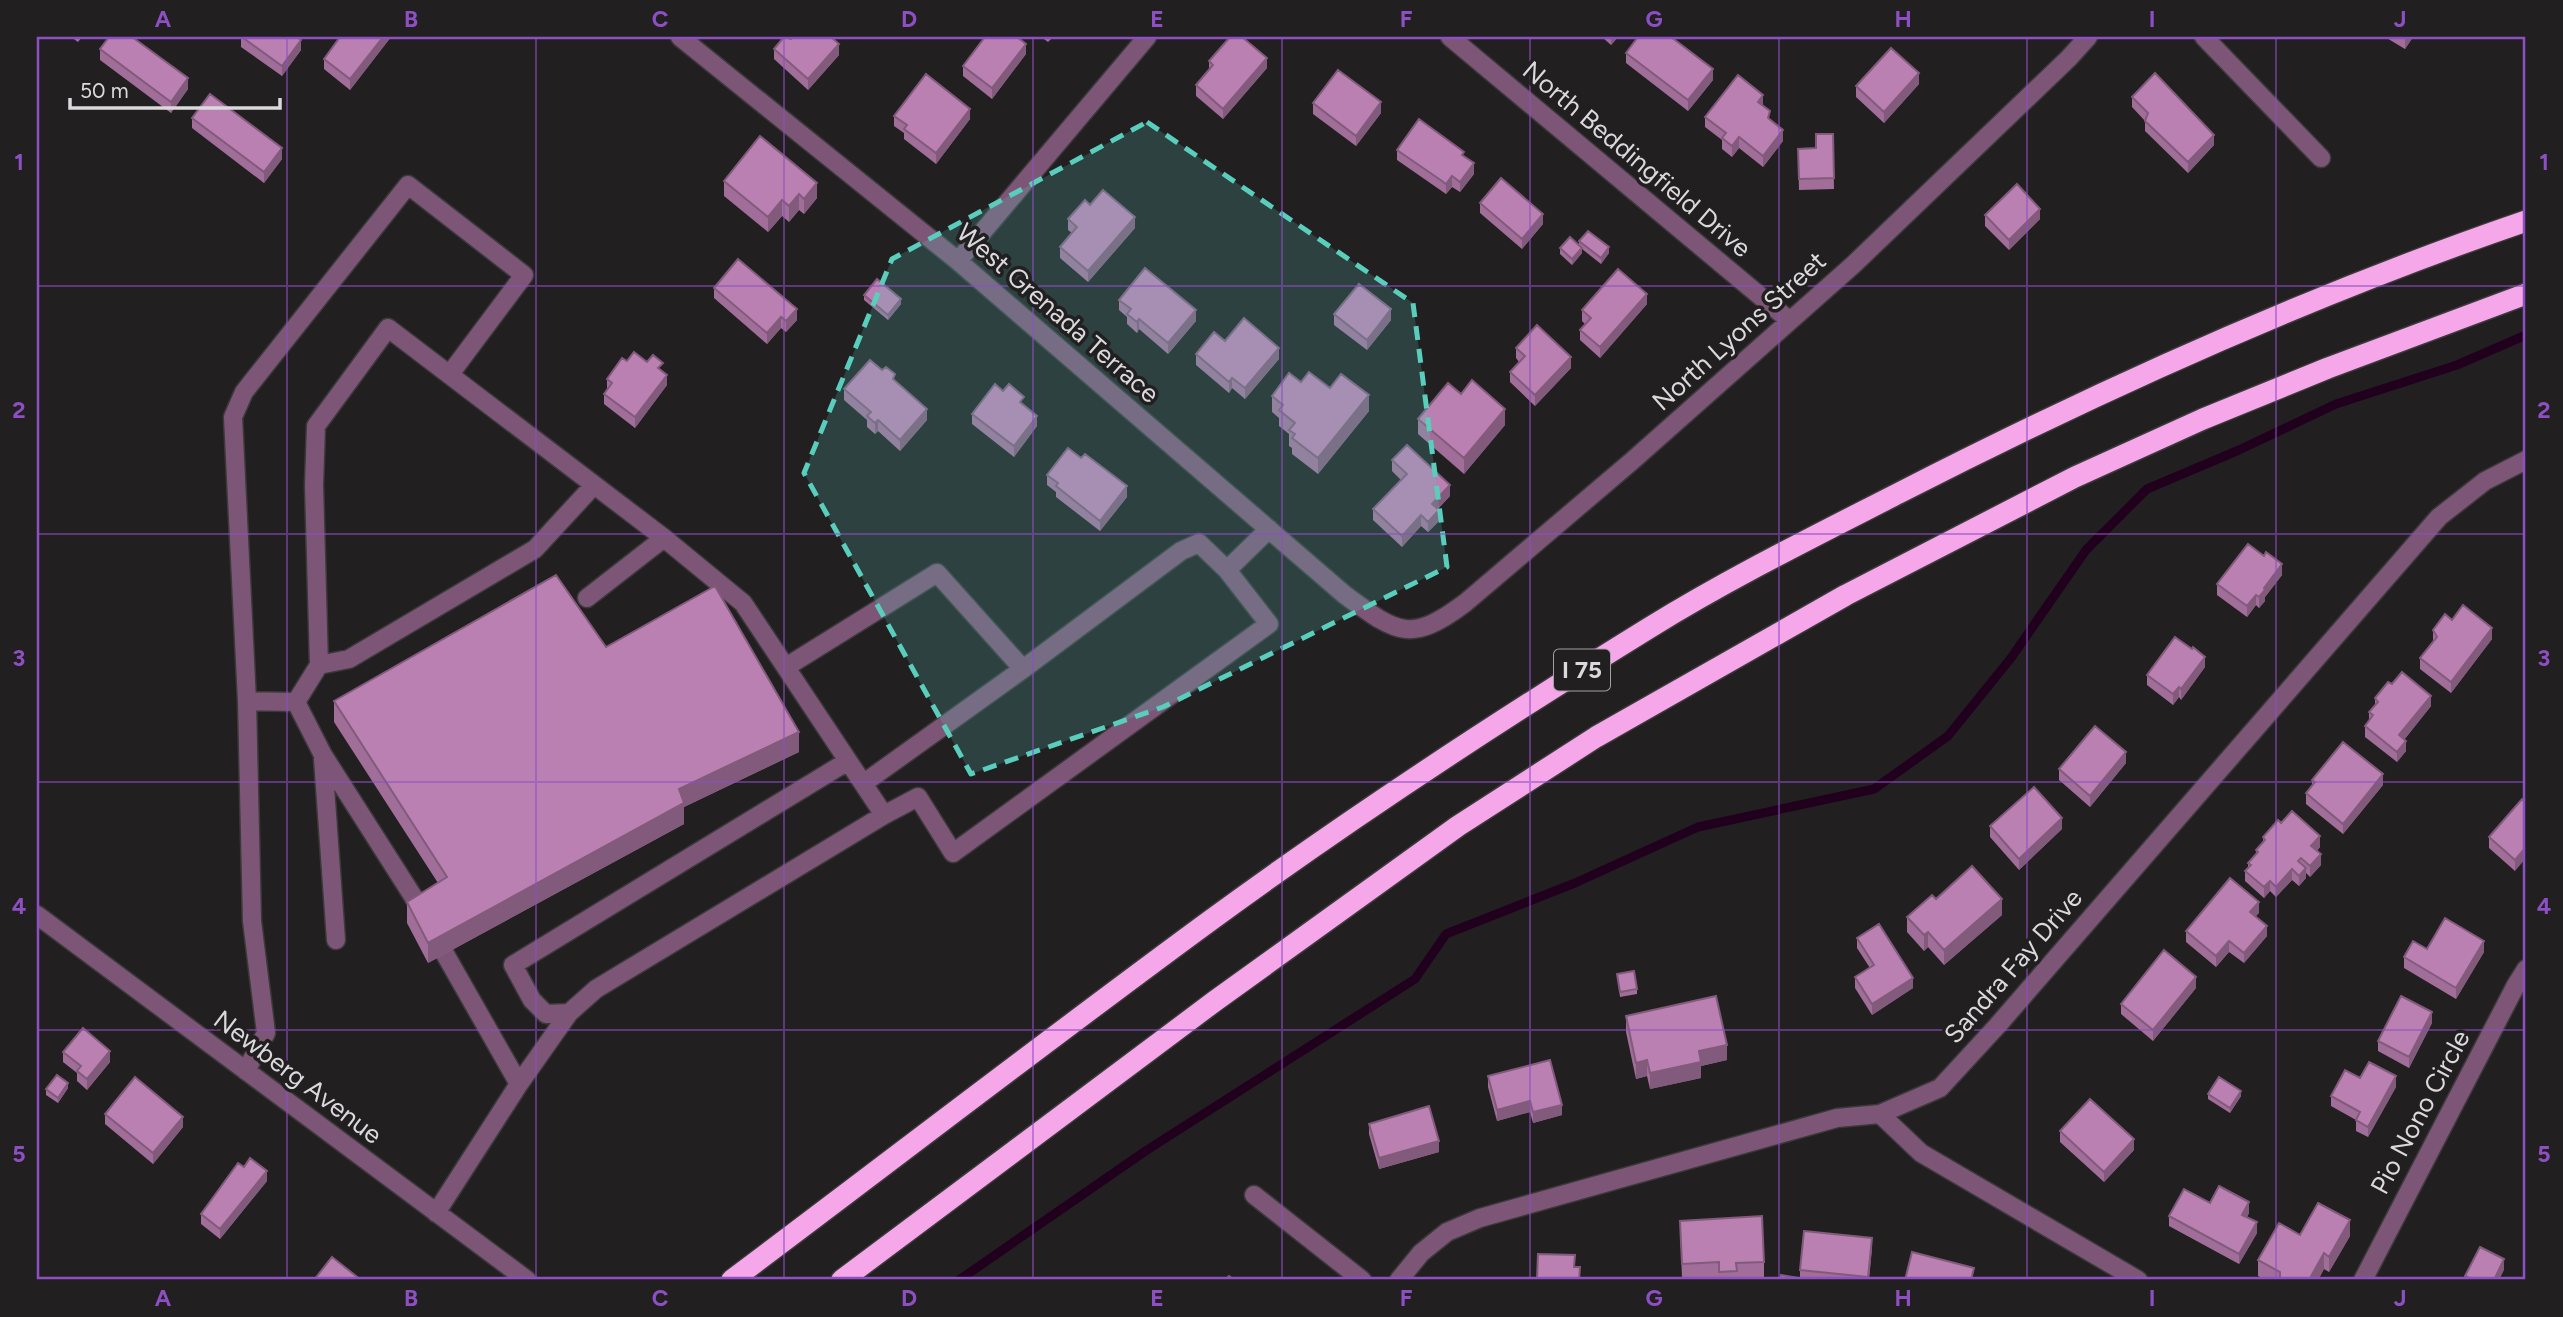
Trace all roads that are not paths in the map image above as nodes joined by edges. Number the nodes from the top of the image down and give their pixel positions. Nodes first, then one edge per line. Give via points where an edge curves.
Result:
1 (680, 37) edge
2 (1147, 37) edge
3 (1450, 37) edge
4 (2088, 37) edge
5 (2204, 37) edge
6 (2321, 158) dead end
7 (2526, 221) edge
8 (958, 261) junction
9 (2526, 294) edge
10 (1790, 321) junction
11 (450, 374) junction
12 (2526, 460) edge
13 (594, 485) junction
14 (1269, 529) junction
15 (664, 538) junction
16 (1227, 570) junction
17 (587, 598) dead end
18 (1401, 629) joint
19 (319, 665) junction
20 (786, 667) junction
21 (1023, 669) junction
22 (247, 701) junction
23 (296, 702) junction
24 (323, 755) junction
25 (848, 761) junction
26 (864, 783) junction
27 (884, 815) junction
28 (424, 912) edge
29 (37, 915) edge
30 (336, 940) dead end
31 (445, 954) edge
32 (2526, 969) edge
33 (569, 1013) junction
34 (246, 1071) junction
35 (519, 1084) junction
36 (1880, 1114) junction
37 (1254, 1195) dead end
38 (436, 1213) junction
39 (527, 1280) edge
40 (732, 1280) edge
41 (842, 1280) edge
42 (1362, 1280) edge
43 (1399, 1280) edge
44 (2138, 1280) edge
45 (2363, 1280) edge

1 - 8 street, West Grenada Terrace
2 - 8 street
3 - 10 street, North Beddingfield Drive
4 - 10 street, North Lyons Street
5 - 6 street
7 - 40 highway, I 75 via 2223,337 2008,437 1783,552 1655,624 1468,742 1214,918
8 - 14 street, West Grenada Terrace
9 - 41 highway, I 75 via 2278,388 2075,477 1846,595 1596,737 1458,826 1237,985
10 - 18 street, North Lyons Street via 1465,603 1445,618
11 - 13 street
11 - 19 street via 388,328 316,426
11 - 22 street via 524,275 408,186 244,392 233,417
12 - 36 street, Sandra Fay Drive via 2485,481 2440,517 1940,1088
13 - 15 street
13 - 19 street via 536,549 349,659
14 - 16 street
14 - 18 street, West Grenada Terrace via 1345,595 1387,625
15 - 17 street
15 - 20 street via 743,603
16 - 21 street via 1199,543 1181,551
16 - 27 street via 1269,624 953,853 918,797
19 - 23 street
20 - 21 street via 937,573
20 - 25 street
21 - 26 street
22 - 23 street
22 - 34 street via 252,921 266,1033
23 - 24 street
24 - 28 street
24 - 30 street
25 - 26 street
25 - 33 street via 513,965 532,1000 546,1014
26 - 27 street
27 - 33 street via 596,989
29 - 34 street, Newberg Avenue
31 - 35 street
32 - 45 street, Pio Nono Circle
33 - 35 street
34 - 38 street, Newberg Avenue
35 - 38 street
36 - 43 street, Sandra Fay Drive via 1837,1118 1480,1218 1447,1232 1421,1253
36 - 44 street via 1922,1153
37 - 42 street
38 - 39 street, Newberg Avenue

